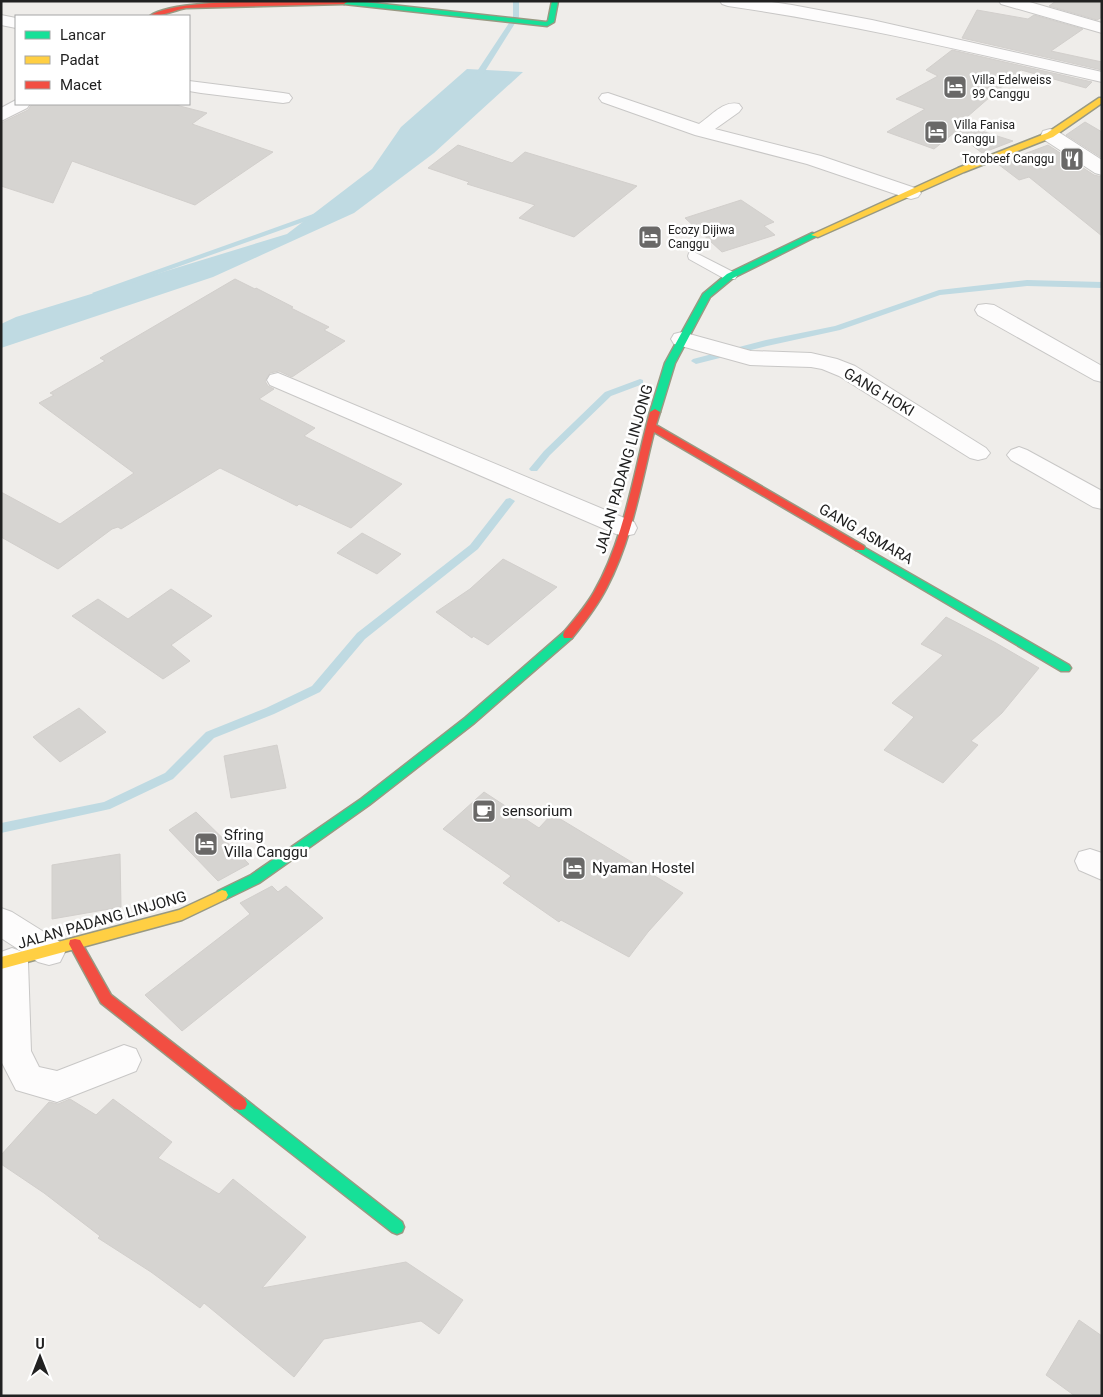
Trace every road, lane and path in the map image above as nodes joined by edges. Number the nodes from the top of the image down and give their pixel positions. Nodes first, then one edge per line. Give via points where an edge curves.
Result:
1 (555, 1) edge
2 (728, 1) edge
3 (1007, 1) edge
4 (155, 15) edge
5 (1, 20) edge
6 (15, 23) edge
7 (1102, 28) edge
8 (1102, 78) edge
9 (190, 86) edge
10 (282, 98) dead end
11 (608, 98) dead end
12 (1102, 100) edge
13 (19, 105) edge
14 (733, 108) dead end
15 (1, 116) edge
16 (701, 131) junction
17 (1050, 135) junction
18 (1102, 169) edge
19 (911, 194) junction
20 (694, 256) dead end
21 (730, 276) junction
22 (986, 310) dead end
23 (682, 339) junction
24 (1102, 375) edge
25 (278, 380) dead end
26 (651, 426) junction
27 (978, 453) dead end
28 (1019, 455) dead end
29 (1102, 502) edge
30 (625, 528) junction
31 (1065, 668) dead end
32 (1, 921) edge
33 (62, 948) junction
34 (6, 963) edge
35 (124, 1060) dead end
36 (397, 1227) dead end

1 - 4 street via 551,22 539,24 346,2 186,6
2 - 8 street via 872,25
3 - 7 street
5 - 6 street
9 - 10 street
11 - 16 street
12 - 17 street, JALAN PADANG LINJONG
13 - 15 street
14 - 16 street
16 - 19 street via 814,160
17 - 18 street
17 - 19 street, JALAN PADANG LINJONG via 961,170
19 - 21 street, JALAN PADANG LINJONG
20 - 21 lane
21 - 23 street, JALAN PADANG LINJONG via 706,296
22 - 24 street
23 - 26 street, JALAN PADANG LINJONG via 670,363
23 - 27 street, GANG HOKI via 750,358 811,360 829,364 847,371
25 - 30 street
26 - 30 street, JALAN PADANG LINJONG
26 - 31 street, GANG ASMARA
28 - 29 street
30 - 33 street, JALAN PADANG LINJONG via 603,585 567,637 469,721 365,802 255,879 182,915
32 - 33 street
33 - 34 street, JALAN PADANG LINJONG
33 - 36 street via 106,999
34 - 35 street via 14,1053 28,1079 57,1087

